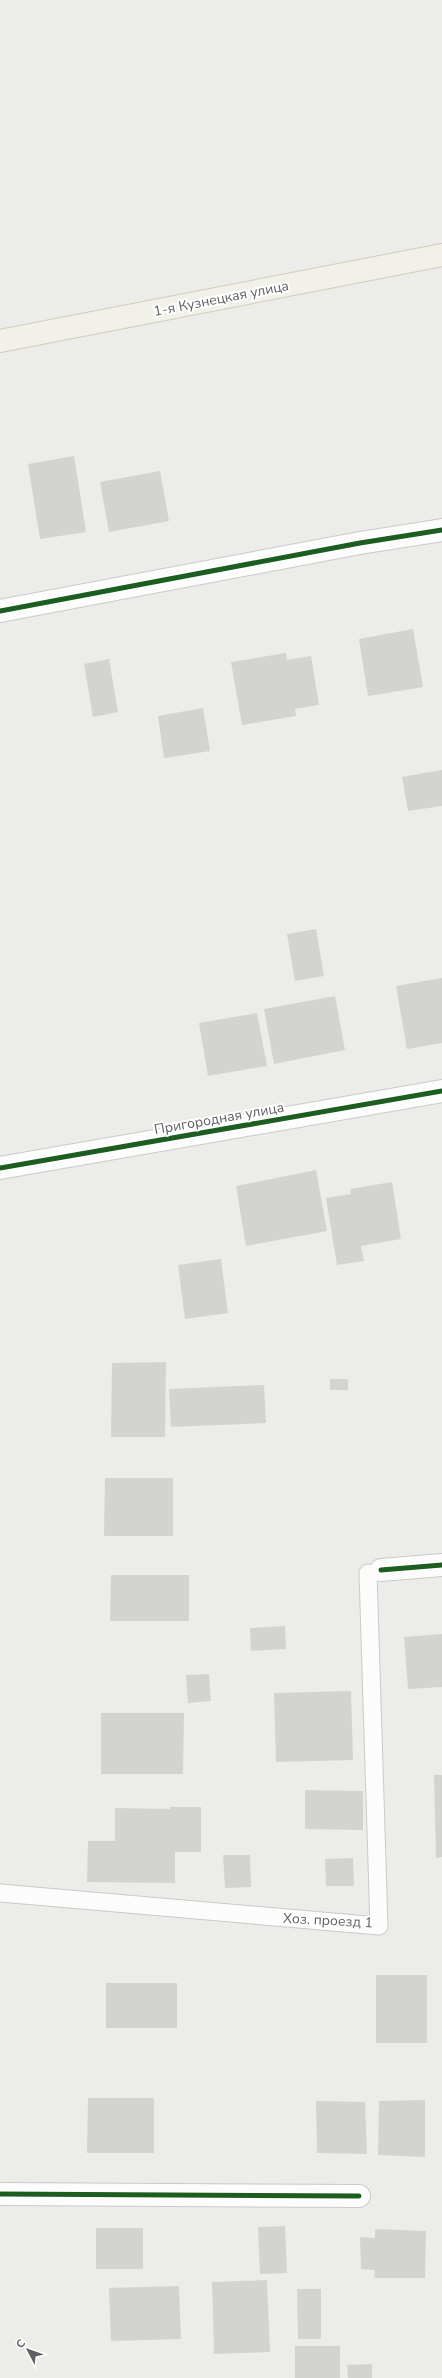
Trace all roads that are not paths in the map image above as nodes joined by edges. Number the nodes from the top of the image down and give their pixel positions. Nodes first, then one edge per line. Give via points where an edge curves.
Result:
1 (442, 255) edge
2 (0, 341) edge
3 (442, 530) edge
4 (0, 611) edge
5 (442, 1091) edge
6 (0, 1168) edge
7 (442, 1565) edge
8 (374, 1571) joint
9 (0, 1892) edge
10 (0, 2194) edge
11 (359, 2196) dead end

1 - 2 main road, 1-я Кузнецкая улица
3 - 4 street
5 - 6 street, Пригородная улица
7 - 8 street
8 - 9 lane, Хоз. проезд 1 via 379,1926
10 - 11 street

